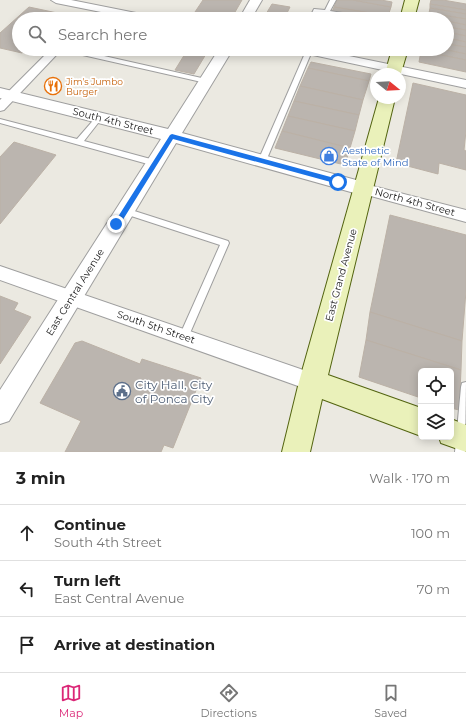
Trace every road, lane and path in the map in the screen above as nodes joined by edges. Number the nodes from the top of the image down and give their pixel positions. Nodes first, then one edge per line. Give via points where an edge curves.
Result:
1 (56, 0) edge
2 (106, 0) edge
3 (256, 0) edge
4 (333, 0) edge
5 (412, 0) edge
6 (97, 9) junction
7 (94, 12) edge
8 (113, 12) edge
9 (249, 12) edge
10 (315, 12) edge
11 (328, 12) joint
12 (409, 12) edge
13 (49, 56) edge
14 (96, 56) edge
15 (222, 56) edge
16 (302, 56) edge
17 (329, 56) edge
18 (398, 56) edge
19 (378, 68) edge
20 (395, 68) edge
21 (406, 74) edge
22 (206, 81) junction
23 (466, 84) edge
24 (4, 98) edge
25 (386, 104) edge
26 (99, 118) junction
27 (0, 121) edge
28 (172, 136) junction
29 (79, 142) junction
30 (262, 161) junction
31 (155, 163) junction
32 (365, 189) junction
33 (125, 211) junction
34 (466, 216) edge
35 (0, 273) edge
36 (71, 297) junction
37 (184, 337) junction
38 (312, 382) junction
39 (466, 387) edge
40 (0, 412) edge
41 (418, 421) edge
42 (460, 440) edge
43 (296, 452) edge

1 - 6 street
2 - 6 street
3 - 9 street
4 - 11 lane
5 - 12 main road
6 - 7 street
6 - 8 street
10 - 11 lane
13 - 24 street
14 - 22 lane
15 - 22 street, East Central Avenue
16 - 30 lane
17 - 19 street
18 - 20 main road
21 - 23 street
22 - 28 street, East Central Avenue
24 - 26 street, South 4th Street
25 - 32 main road, East Grand Avenue
26 - 28 street, South 4th Street
26 - 29 lane
27 - 29 lane
28 - 30 street, South 4th Street
28 - 31 street, East Central Avenue
29 - 31 lane
30 - 32 street, South 4th Street
31 - 33 street, East Central Avenue
32 - 34 street, North 4th Street
32 - 38 main road, East Grand Avenue
33 - 36 street, East Central Avenue
33 - 37 lane via 225,243
35 - 36 street, South 5th Street
36 - 37 street, South 5th Street
36 - 40 street, East Central Avenue
37 - 38 street, South 5th Street
38 - 41 main road
38 - 43 main road, East Grand Avenue
39 - 42 lane

